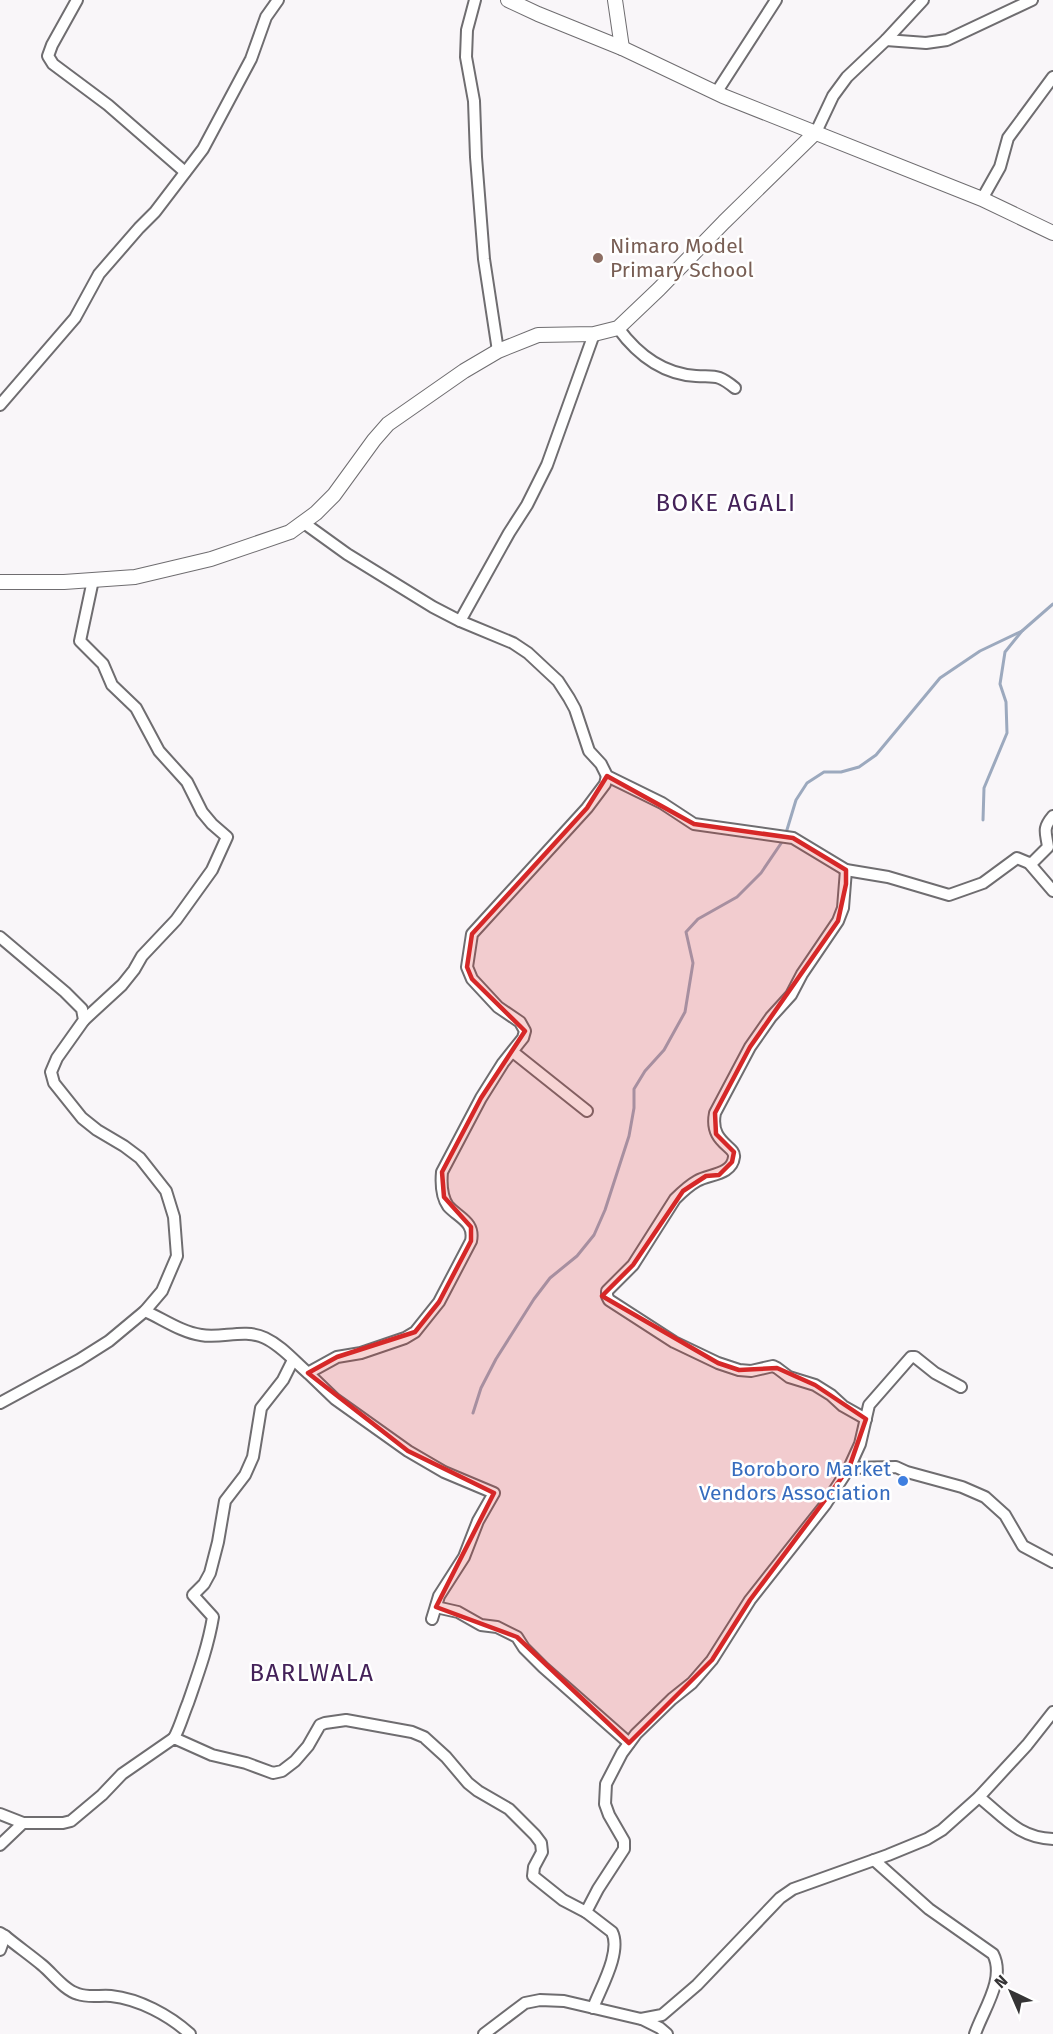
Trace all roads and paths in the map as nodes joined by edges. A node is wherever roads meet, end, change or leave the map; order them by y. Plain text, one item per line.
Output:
1 (77, 0) edge
2 (278, 0) edge
3 (475, 0) edge
4 (508, 0) edge
5 (615, 0) edge
6 (776, 0) edge
7 (923, 0) edge
8 (1032, 0) edge
9 (886, 40) junction
10 (622, 48) junction
11 (1053, 77) edge
12 (716, 93) junction
13 (816, 132) junction
14 (185, 172) junction
15 (982, 199) junction
16 (1053, 233) edge
17 (618, 327) junction
18 (594, 334) junction
19 (498, 351) junction
20 (735, 388) dead end
21 (0, 405) edge
22 (304, 523) junction
23 (93, 580) junction
24 (0, 582) edge
25 (460, 621) junction
26 (607, 776) junction
27 (1053, 816) edge
28 (1029, 863) junction
29 (846, 870) junction
30 (1053, 891) edge
31 (0, 937) edge
32 (84, 1020) junction
33 (513, 1052) junction
34 (587, 1111) dead end
35 (145, 1311) junction
36 (293, 1360) junction
37 (308, 1373) junction
38 (961, 1387) dead end
39 (0, 1403) edge
40 (866, 1419) junction
41 (849, 1468) junction
42 (1053, 1562) edge
43 (436, 1607) junction
44 (432, 1618) dead end
45 (1053, 1712) edge
46 (174, 1738) junction
47 (629, 1743) junction
48 (979, 1797) junction
49 (0, 1814) edge
50 (23, 1823) junction
51 (1053, 1839) edge
52 (0, 1845) edge
53 (874, 1860) junction
54 (586, 1912) junction
55 (2, 1934) edge
56 (0, 1950) edge
57 (593, 2008) junction
58 (641, 2019) junction
59 (190, 2034) edge
60 (484, 2034) edge
61 (667, 2034) edge
62 (975, 2034) edge

1 - 14 street
2 - 14 street
3 - 19 street
4 - 10 street
5 - 10 street
6 - 12 street
7 - 9 street
8 - 9 street
9 - 13 street
10 - 12 street
11 - 15 street
12 - 13 street
13 - 15 street
13 - 17 street
14 - 21 street
15 - 16 street
17 - 18 street
17 - 20 street
18 - 19 street
18 - 25 street
19 - 22 street
22 - 23 street
22 - 25 street
23 - 24 street
23 - 32 street
25 - 26 street
26 - 29 street
26 - 33 street
27 - 28 street
28 - 29 street
28 - 30 street
29 - 40 street
31 - 32 street
32 - 35 street
33 - 34 street
33 - 37 street
35 - 36 street
35 - 39 street
36 - 37 street
36 - 46 street
37 - 43 street
38 - 40 street
40 - 41 street
41 - 42 street
41 - 47 street
43 - 44 street
43 - 47 street
45 - 48 street
46 - 50 street
46 - 54 street
47 - 54 street
48 - 51 street
48 - 53 street
49 - 50 street
50 - 52 street
53 - 58 street
53 - 62 street
54 - 57 street
55 - 56 street
55 - 59 street
57 - 58 street
57 - 60 street
58 - 61 street

